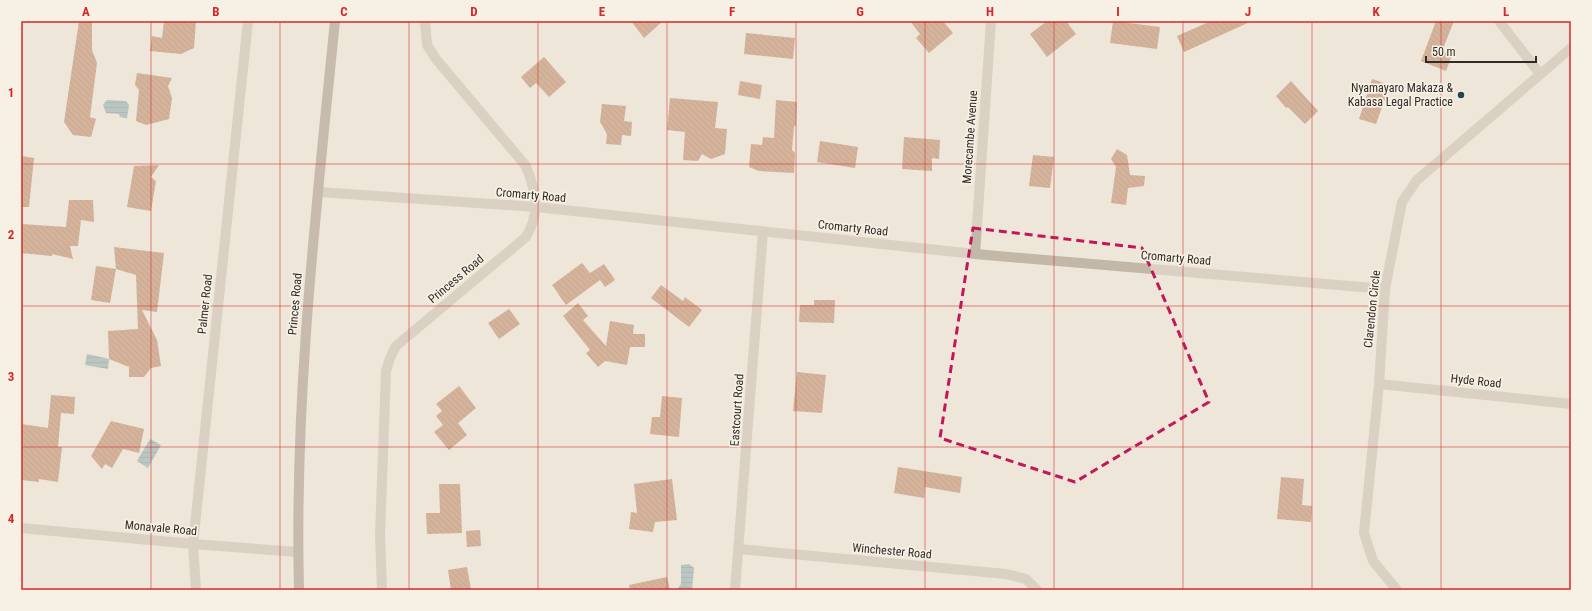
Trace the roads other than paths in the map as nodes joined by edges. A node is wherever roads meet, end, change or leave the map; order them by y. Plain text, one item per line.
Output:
1 (248, 21) edge
2 (335, 21) edge
3 (425, 21) edge
4 (991, 21) edge
5 (1499, 21) edge
6 (1571, 48) edge
7 (1540, 74) junction
8 (319, 192) junction
9 (536, 207) junction
10 (763, 231) junction
11 (975, 254) junction
12 (1385, 289) junction
13 (1379, 384) junction
14 (1571, 404) edge
15 (21, 528) edge
16 (193, 544) junction
17 (739, 549) junction
18 (298, 552) junction
19 (196, 590) edge
20 (299, 590) edge
21 (382, 590) edge
22 (735, 590) edge
23 (1037, 590) edge
24 (1397, 590) edge

1 - 16 street, Palmer Road
2 - 8 main road, Princes Road
3 - 9 street, Princess Road
4 - 11 street, Morecambe Avenue
5 - 7 street
6 - 7 street, Clarendon Circle
7 - 12 street, Clarendon Circle
8 - 9 street, Cromarty Road
8 - 18 main road, Princes Road
9 - 10 street, Cromarty Road
9 - 21 street, Princess Road
10 - 11 street, Cromarty Road
10 - 17 street, Eastcourt Road
11 - 12 street, Cromarty Road
12 - 13 street, Clarendon Circle
13 - 14 street, Hyde Road
13 - 24 street, Clarendon Circle
15 - 16 street, Monavale Road
16 - 18 street, Monavale Road
16 - 19 street, Palmer Road
17 - 22 street, Eastcourt Road
17 - 23 street, Winchester Road
18 - 20 main road, Princes Road

